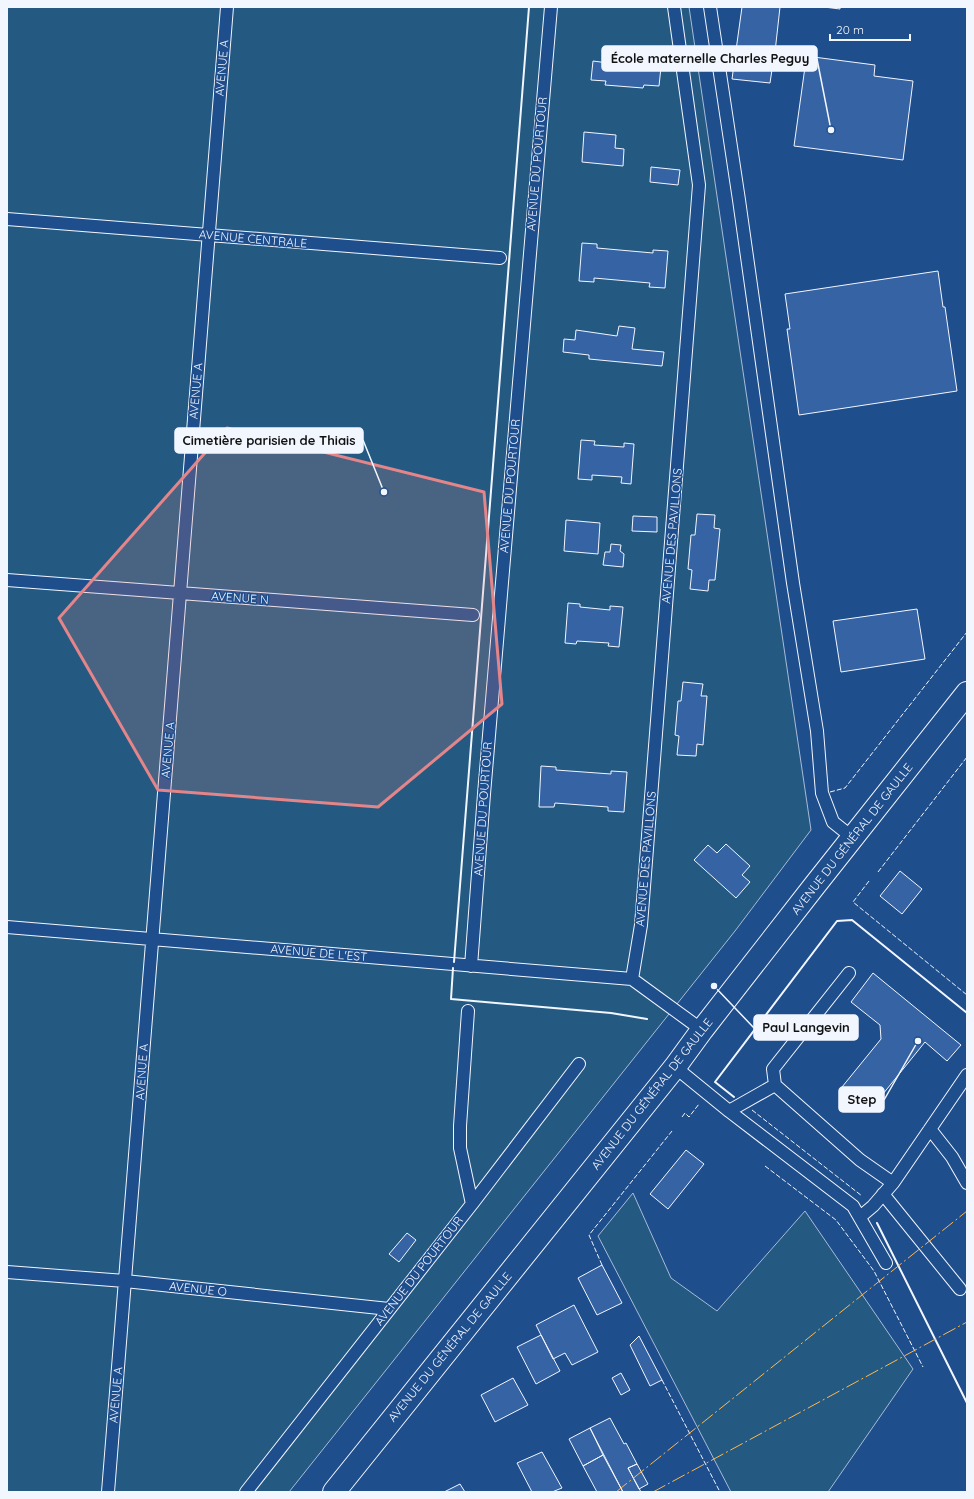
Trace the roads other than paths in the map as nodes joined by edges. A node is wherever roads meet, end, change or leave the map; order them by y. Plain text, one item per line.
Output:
1 (227, 7) edge
2 (550, 7) edge
3 (674, 7) edge
4 (710, 7) edge
5 (7, 219) edge
6 (209, 236) junction
7 (500, 258) dead end
8 (7, 580) edge
9 (180, 593) junction
10 (473, 615) dead end
11 (967, 694) edge
12 (854, 838) junction
13 (7, 927) edge
14 (152, 939) junction
15 (471, 966) junction
16 (849, 973) dead end
17 (632, 979) junction
18 (468, 1011) dead end
19 (702, 1030) junction
20 (579, 1064) dead end
21 (674, 1067) junction
22 (967, 1075) edge
23 (775, 1085) junction
24 (729, 1111) junction
25 (930, 1129) junction
26 (893, 1183) junction
27 (967, 1183) edge
28 (883, 1194) junction
29 (472, 1204) junction
30 (860, 1216) junction
31 (886, 1263) dead end
32 (7, 1272) edge
33 (125, 1281) junction
34 (960, 1289) dead end
35 (389, 1309) junction
36 (108, 1492) edge
37 (246, 1492) edge
38 (334, 1492) edge

1 - 6 lane, AVENUE A
2 - 15 lane, AVENUE DU POURTOUR
3 - 17 lane, AVENUE DES PAVILLONS
4 - 12 lane
5 - 6 lane, AVENUE CENTRALE
6 - 7 lane, AVENUE CENTRALE
6 - 9 lane, AVENUE A
8 - 9 lane, AVENUE N
9 - 10 lane, AVENUE N
9 - 14 lane, AVENUE A
11 - 12 main road, AVENUE DU GÉNÉRAL DE GAULLE
12 - 19 main road, AVENUE DU GÉNÉRAL DE GAULLE
13 - 14 lane, AVENUE DE L'EST
14 - 15 lane, AVENUE DE L'EST
14 - 33 lane, AVENUE A
15 - 17 lane, AVENUE DE L'EST
16 - 23 lane
17 - 19 lane
18 - 29 lane, AVENUE DU POURTOUR
19 - 21 main road, AVENUE DU GÉNÉRAL DE GAULLE
20 - 29 lane
21 - 24 lane
21 - 38 main road, AVENUE DU GÉNÉRAL DE GAULLE
22 - 25 lane
23 - 24 lane
23 - 26 lane
24 - 30 lane
25 - 26 lane
25 - 27 lane
26 - 28 lane
28 - 30 lane
28 - 34 lane
29 - 35 lane, AVENUE DU POURTOUR
30 - 31 lane
32 - 33 lane, AVENUE O
33 - 35 lane, AVENUE O
33 - 36 lane, AVENUE A
35 - 37 lane, AVENUE DU POURTOUR

